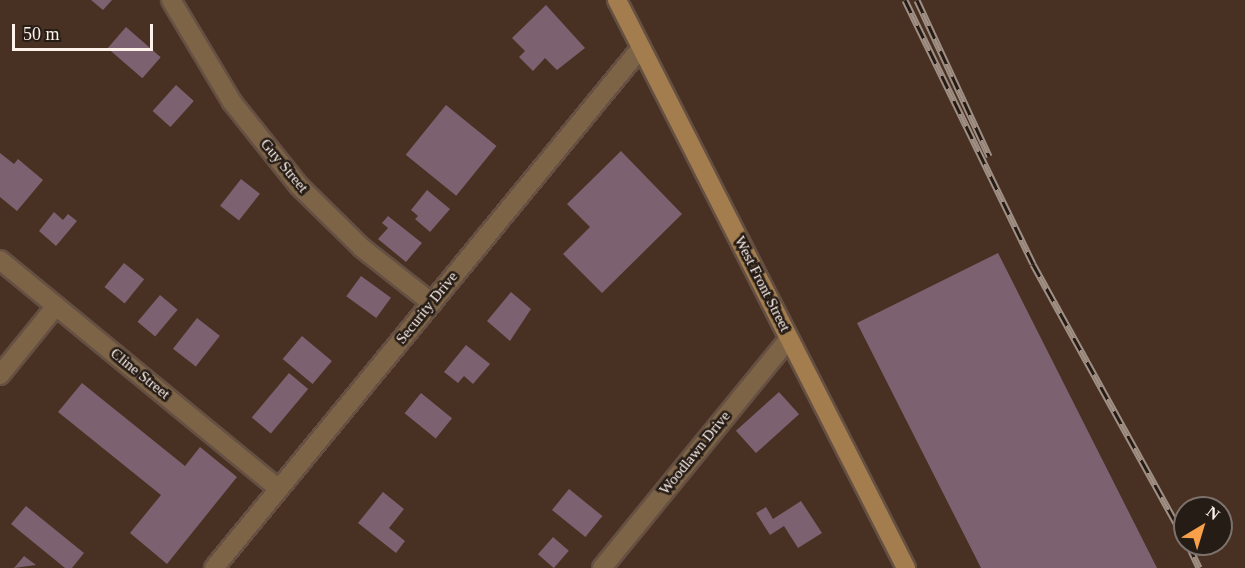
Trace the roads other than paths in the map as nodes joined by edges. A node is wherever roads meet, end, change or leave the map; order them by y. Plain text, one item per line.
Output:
1 (171, 0) edge
2 (617, 0) edge
3 (641, 48) junction
4 (0, 260) edge
5 (432, 303) junction
6 (56, 306) junction
7 (789, 339) junction
8 (0, 375) edge
9 (279, 489) junction
10 (214, 568) edge
11 (602, 568) edge
12 (906, 568) edge

1 - 5 street, Guy Street
2 - 3 main road, West Front Street
3 - 5 street, Security Drive
3 - 7 main road, West Front Street
4 - 6 street, Cline Street
5 - 9 street, Security Drive
6 - 8 street
6 - 9 street, Cline Street
7 - 11 street, Woodlawn Drive
7 - 12 main road, West Front Street
9 - 10 street, Security Drive

